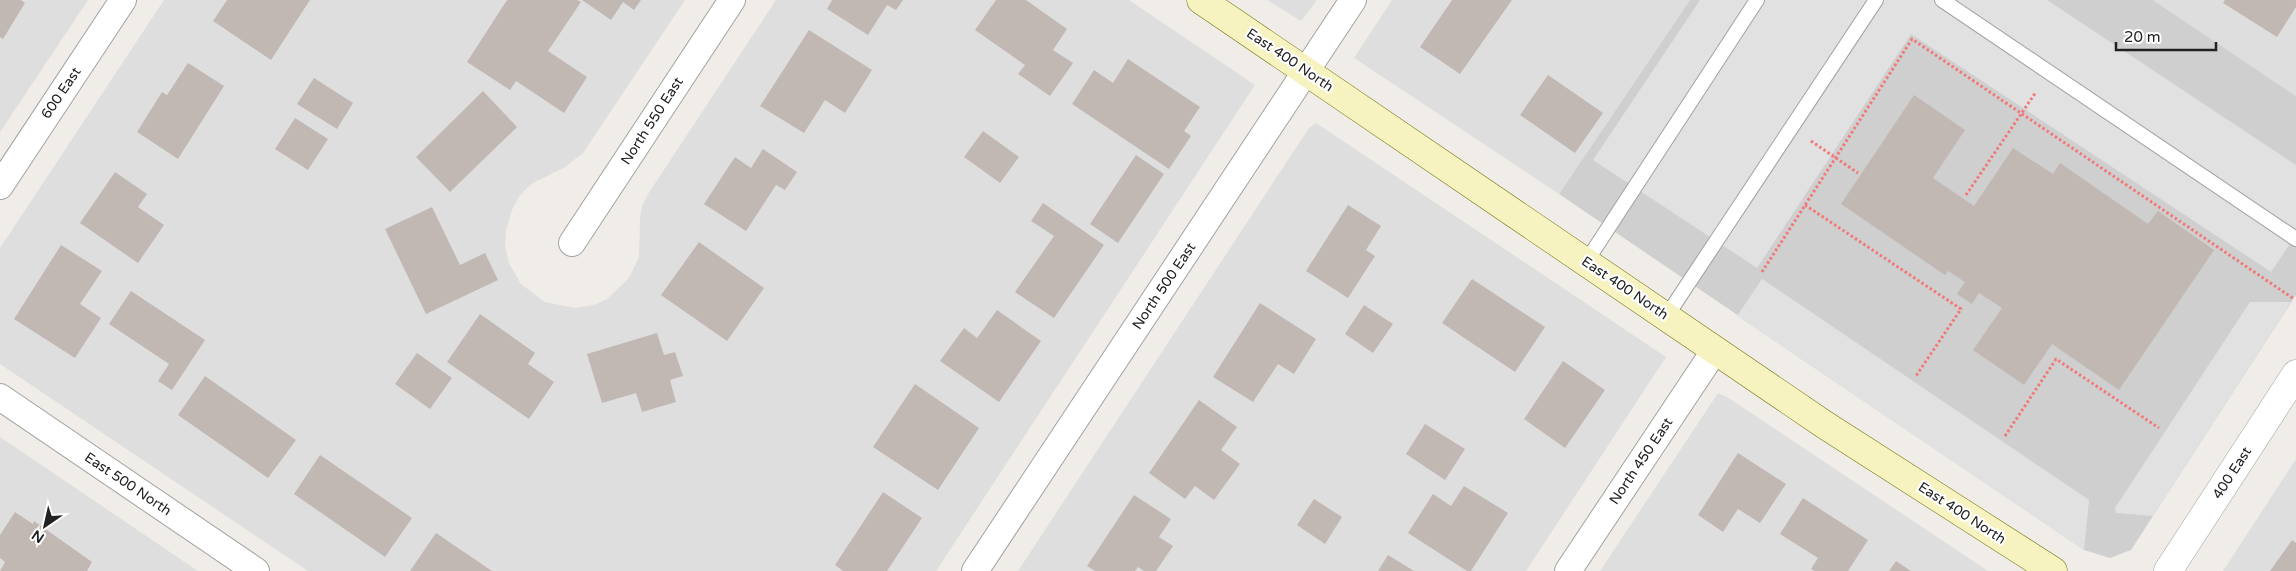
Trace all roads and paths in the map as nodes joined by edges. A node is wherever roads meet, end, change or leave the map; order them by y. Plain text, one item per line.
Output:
1 (123, 0) edge
2 (732, 0) edge
3 (1201, 0) edge
4 (1353, 0) edge
5 (1757, 0) edge
6 (1876, 0) edge
7 (1942, 0) edge
8 (1307, 72) junction
9 (2049, 72) junction
10 (2022, 113) junction
11 (1791, 128) junction
12 (1836, 158) junction
13 (1858, 173) dead end
14 (0, 186) edge
15 (1966, 195) dead end
16 (1805, 205) junction
17 (2296, 239) edge
18 (572, 243) dead end
19 (1586, 262) junction
20 (1762, 272) dead end
21 (2294, 299) dead end
22 (1666, 316) junction
23 (1715, 350) junction
24 (2296, 374) edge
25 (1916, 376) dead end
26 (0, 397) edge
27 (2159, 428) dead end
28 (2005, 436) dead end
29 (256, 571) edge
30 (975, 571) edge
31 (1568, 571) edge
32 (2053, 571) edge
33 (2168, 571) edge

1 - 14 street, 600 East
2 - 18 street, North 550 East
3 - 8 main road, East 400 North
4 - 8 street, North 500 East
5 - 19 lane
6 - 11 lane
7 - 9 lane
8 - 19 main road, East 400 North
8 - 30 street, North 500 East
9 - 10 path
9 - 17 lane
10 - 12 path
10 - 15 path
10 - 21 path
11 - 12 path
11 - 22 lane
12 - 13 path
12 - 16 path
16 - 20 path
16 - 25 path
19 - 22 main road, East 400 North
22 - 23 main road, East 400 North
23 - 31 street, North 450 East
23 - 32 main road, East 400 North
24 - 33 street, 400 East
26 - 29 street, East 500 North
27 - 28 path

